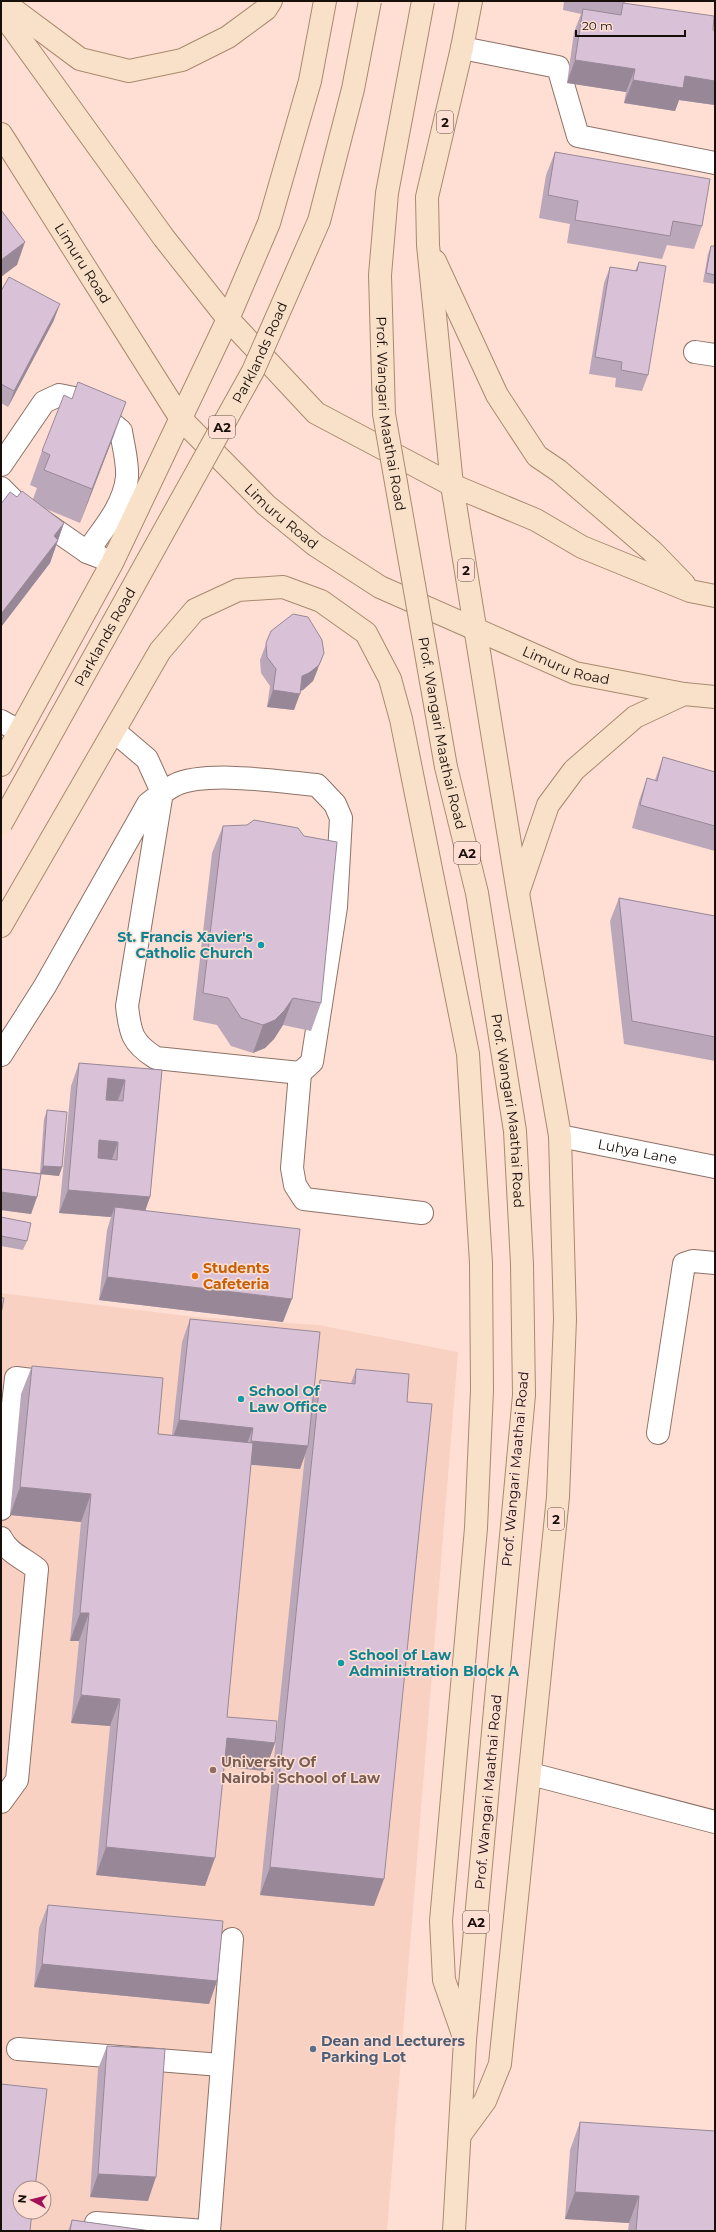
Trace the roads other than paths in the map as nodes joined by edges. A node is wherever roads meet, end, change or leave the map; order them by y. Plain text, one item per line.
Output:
1 (2, 1) edge
2 (271, 1) edge
3 (325, 1) edge
4 (370, 1) edge
5 (422, 1) edge
6 (471, 1) edge
7 (1, 12) edge
8 (462, 48) junction
9 (1, 134) edge
10 (715, 163) edge
11 (428, 244) junction
12 (228, 319) junction
13 (181, 419) junction
14 (1, 465) edge
15 (452, 485) junction
16 (1, 488) edge
17 (87, 552) junction
18 (112, 563) junction
19 (690, 591) junction
20 (715, 596) edge
21 (475, 627) junction
22 (684, 694) junction
23 (715, 697) edge
24 (10, 726) edge
25 (114, 731) junction
26 (1, 765) edge
27 (162, 792) junction
28 (1, 824) edge
29 (518, 893) junction
30 (1, 926) edge
31 (1, 1055) edge
32 (300, 1073) junction
33 (560, 1136) junction
34 (715, 1167) edge
35 (422, 1213) dead end
36 (715, 1263) edge
37 (80, 1386) edge
38 (658, 1433) dead end
39 (1, 1509) edge
40 (1, 1538) edge
41 (531, 1774) junction
42 (1, 1802) edge
43 (715, 1822) edge
44 (232, 1939) dead end
45 (465, 2040) junction
46 (18, 2049) dead end
47 (221, 2065) junction
48 (460, 2135) junction
49 (96, 2223) edge
50 (205, 2231) edge
51 (209, 2231) edge
52 (454, 2231) edge

1 - 2 main road
3 - 12 main road
4 - 28 main road, Parklands Road / A2, bridge
5 - 45 main road, Prof. Wangari Maathai Road / A2, bridge
6 - 8 main road, 2
7 - 12 main road
8 - 10 street
8 - 11 main road, 2
9 - 13 main road, Limuru Road
11 - 15 main road, 2
11 - 19 main road
12 - 13 main road
12 - 15 main road
13 - 18 main road
13 - 21 main road, Limuru Road
14 - 17 street
15 - 19 main road
15 - 21 main road, 2
16 - 17 street
17 - 18 street
18 - 24 main road
19 - 20 main road
21 - 22 main road, Limuru Road
21 - 29 main road, 2
22 - 23 main road, Limuru Road
22 - 29 main road
24 - 26 main road
25 - 27 street
25 - 30 main road
25 - 45 main road
27 - 31 street
27 - 32 street
27 - 32 street
29 - 33 main road, 2
32 - 35 street
33 - 34 street, Luhya Lane
33 - 41 main road, 2
36 - 38 street
37 - 39 street
40 - 42 street
41 - 43 street
41 - 48 main road, 2
44 - 47 street
45 - 48 main road, Prof. Wangari Maathai Road / A2
46 - 47 street
47 - 51 street
48 - 52 main road, Prof. Wangari Maathai Road / A2
49 - 50 street

